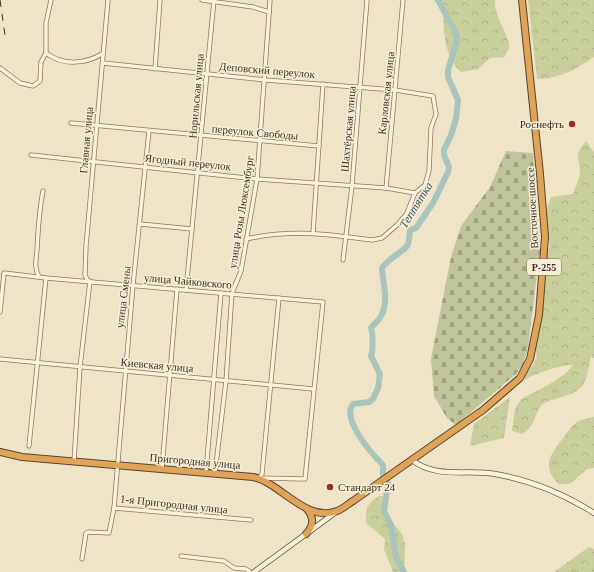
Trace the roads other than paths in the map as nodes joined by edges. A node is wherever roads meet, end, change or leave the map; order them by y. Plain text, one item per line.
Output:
1 (51, 0) edge
2 (108, 0) edge
3 (160, 0) edge
4 (202, 0) edge
5 (270, 0) edge
6 (367, 0) edge
7 (403, 0) edge
8 (522, 0) edge
9 (214, 1) edge
10 (269, 12) junction
11 (46, 53) junction
12 (102, 54) junction
13 (103, 63) junction
14 (0, 68) edge
15 (155, 69) junction
16 (207, 74) junction
17 (265, 80) junction
18 (323, 84) junction
19 (360, 88) junction
20 (395, 90) junction
21 (71, 123) dead end
22 (96, 125) junction
23 (149, 131) junction
24 (202, 136) junction
25 (260, 141) junction
26 (319, 146) junction
27 (31, 155) dead end
28 (93, 162) junction
29 (146, 166) junction
30 (197, 172) junction
31 (257, 179) junction
32 (317, 183) junction
33 (352, 186) junction
34 (386, 188) junction
35 (43, 191) dead end
36 (415, 193) junction
37 (140, 224) junction
38 (192, 229) junction
39 (313, 233) junction
40 (346, 236) junction
41 (246, 239) junction
42 (343, 260) dead end
43 (39, 277) junction
44 (46, 278) junction
45 (89, 281) junction
46 (133, 286) junction
47 (177, 290) junction
48 (186, 290) junction
49 (221, 293) junction
50 (232, 294) junction
51 (279, 298) junction
52 (0, 312) edge
53 (0, 359) edge
54 (37, 364) junction
55 (80, 367) junction
56 (125, 371) junction
57 (171, 375) junction
58 (213, 379) junction
59 (226, 381) junction
60 (271, 385) junction
61 (313, 389) junction
62 (30, 446) dead end
63 (0, 452) edge
64 (412, 460) junction
65 (74, 461) junction
66 (117, 464) junction
67 (162, 468) junction
68 (206, 472) junction
69 (215, 473) junction
70 (259, 478) junction
71 (304, 507) junction
72 (114, 508) junction
73 (337, 511) junction
74 (594, 513) edge
75 (251, 520) dead end
76 (306, 534) junction
77 (181, 556) dead end
78 (82, 558) dead end
79 (250, 572) edge
80 (254, 572) edge

1 - 11 street
2 - 12 street, Главная улица
3 - 15 street
4 - 9 street
5 - 10 street, улица Розы Люксембург
6 - 19 street, Шахтёрская улица
7 - 20 street, Карловская улица
8 - 64 highway, Восточное шоссе / Р-255
9 - 10 street
9 - 16 street, Норильская улица
10 - 17 street, улица Розы Люксембург
11 - 12 street
11 - 14 street
12 - 13 street, Главная улица
13 - 15 street, Деповский переулок
13 - 22 street, Главная улица
15 - 16 street, Деповский переулок
16 - 17 street, Деповский переулок
16 - 24 street, Норильская улица
17 - 18 street, Деповский переулок
17 - 25 street, улица Розы Люксембург
18 - 19 street, Деповский переулок
18 - 26 street
19 - 20 street, Деповский переулок
19 - 33 street, Шахтёрская улица
20 - 34 street, Карловская улица
20 - 36 street, Деповский переулок
21 - 22 street, переулок Свободы
22 - 23 street, переулок Свободы
22 - 28 street, Главная улица
23 - 24 street, переулок Свободы
23 - 29 street, улица Смены
24 - 25 street, переулок Свободы
24 - 30 street, Норильская улица
25 - 26 street, переулок Свободы
25 - 31 street, улица Розы Люксембург
26 - 32 street
27 - 28 street, Ягодный переулок
28 - 29 street, Ягодный переулок
28 - 45 street, Главная улица
29 - 30 street, Ягодный переулок
29 - 37 street, улица Смены
30 - 31 street, Ягодный переулок
30 - 38 street, Норильская улица
31 - 32 street, Ягодный переулок
31 - 41 street, улица Розы Люксембург
32 - 33 street, Ягодный переулок
32 - 39 street
33 - 34 street, Ягодный переулок
33 - 40 street, Шахтёрская улица
34 - 36 street, Ягодный переулок
35 - 43 street
36 - 40 street
37 - 38 street
37 - 46 street, улица Смены
38 - 48 street, Норильская улица
39 - 40 street
39 - 41 street
40 - 42 street, Шахтёрская улица
41 - 50 street, улица Розы Люксембург
43 - 44 street, улица Чайковского
43 - 52 street, улица Чайковского
44 - 45 street, улица Чайковского
44 - 54 street
45 - 46 street, улица Чайковского
45 - 55 street, Главная улица
46 - 47 street, улица Чайковского
46 - 56 street, улица Смены
47 - 48 street, улица Чайковского
47 - 57 street
48 - 49 street, улица Чайковского
49 - 50 street, улица Чайковского
49 - 58 street
50 - 51 street, улица Чайковского
50 - 59 street, улица Розы Люксембург
51 - 60 street
51 - 61 street, улица Чайковского
53 - 54 street, Киевская улица
54 - 55 street, Киевская улица
54 - 62 street
55 - 56 street, Киевская улица
55 - 65 street, Главная улица
56 - 57 street, Киевская улица
56 - 66 street, улица Смены
57 - 58 street, Киевская улица
57 - 67 street
58 - 59 street, Киевская улица
58 - 68 street
59 - 60 street, Киевская улица
59 - 69 street, улица Розы Люксембург
60 - 61 street, Киевская улица
60 - 70 street
61 - 70 street
63 - 65 highway, Пригородная улица
64 - 73 highway, Восточное шоссе / Р-255
64 - 74 street
65 - 66 highway, Пригородная улица
66 - 67 highway, Пригородная улица
66 - 72 street, 1-я Пригородная улица
67 - 68 highway, Пригородная улица
68 - 69 highway, Пригородная улица
69 - 70 highway, Пригородная улица
70 - 71 highway, Пригородная улица
71 - 73 highway, Пригородная улица
71 - 76 highway
72 - 75 street, 1-я Пригородная улица
72 - 78 street
73 - 76 street
76 - 80 street
77 - 79 street

